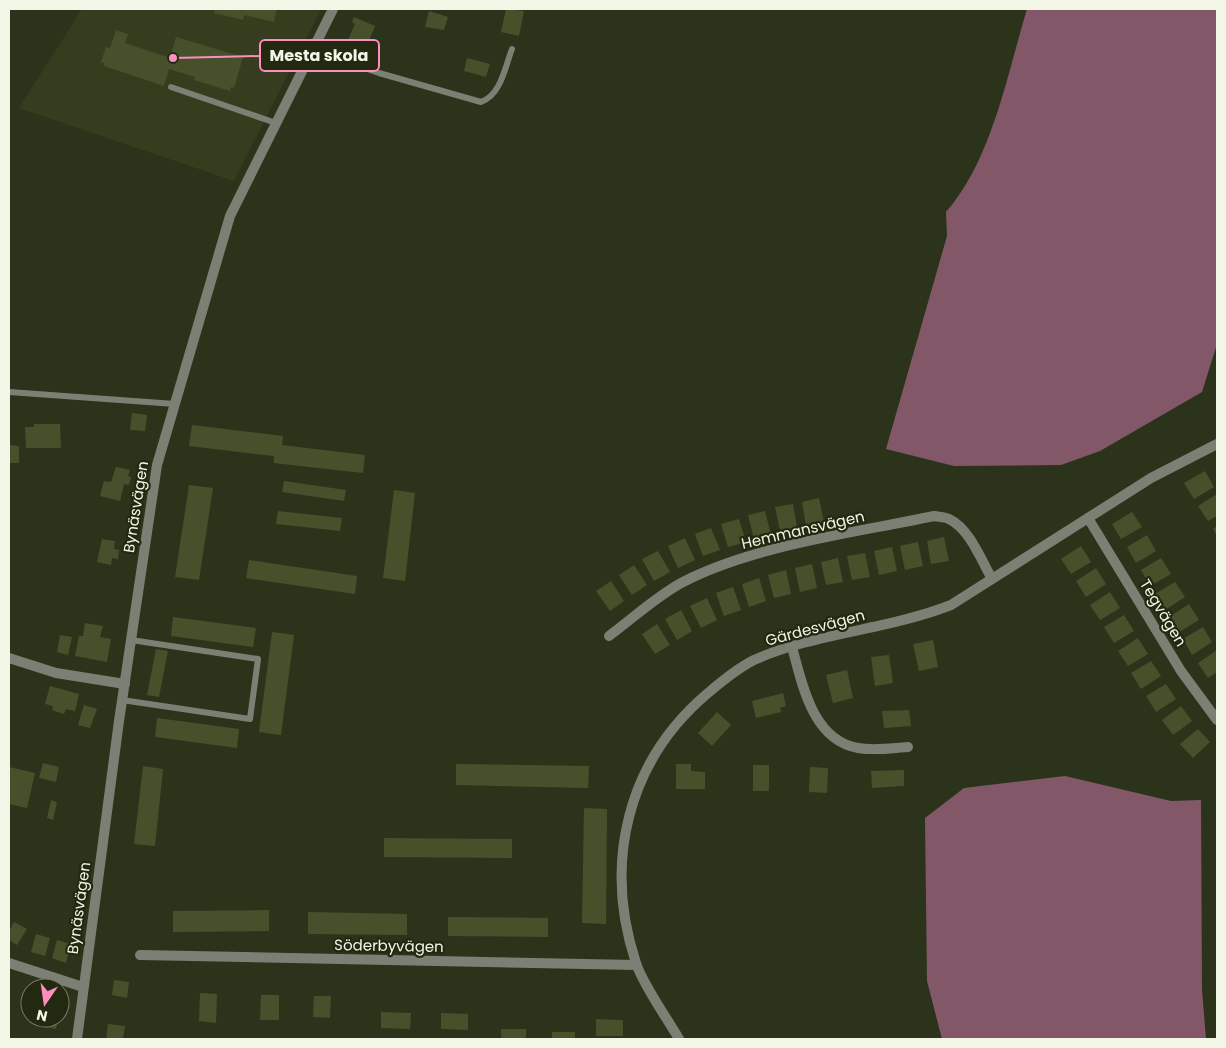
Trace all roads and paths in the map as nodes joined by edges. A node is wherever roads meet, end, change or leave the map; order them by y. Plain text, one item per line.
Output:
1 (334, 9) edge
2 (512, 49) dead end
3 (314, 51) junction
4 (171, 87) dead end
5 (276, 123) junction
6 (9, 392) edge
7 (175, 404) junction
8 (1217, 445) edge
9 (1088, 518) junction
10 (992, 579) junction
11 (609, 636) dead end
12 (131, 640) junction
13 (792, 646) junction
14 (9, 658) edge
15 (125, 684) junction
16 (122, 700) junction
17 (1217, 720) edge
18 (908, 747) dead end
19 (140, 955) dead end
20 (9, 963) edge
21 (636, 965) junction
22 (83, 987) junction
23 (77, 1039) edge
24 (678, 1039) edge

1 - 3 street, Bynäsvägen
2 - 3 lane
3 - 5 street, Bynäsvägen
4 - 5 lane
5 - 7 street, Bynäsvägen
6 - 7 lane
7 - 12 street, Bynäsvägen
8 - 9 street, Gärdesvägen
9 - 10 street, Gärdesvägen
9 - 17 street, Tegvägen
10 - 11 street, Hemmansvägen
10 - 13 street, Gärdesvägen
12 - 15 street, Bynäsvägen
12 - 16 lane
13 - 18 street
13 - 21 street, Gärdesvägen
14 - 15 street
15 - 16 street, Bynäsvägen
16 - 22 street, Bynäsvägen
19 - 21 street, Söderbyvägen
20 - 22 street
21 - 24 street, Gärdesvägen
22 - 23 street, Bynäsvägen

